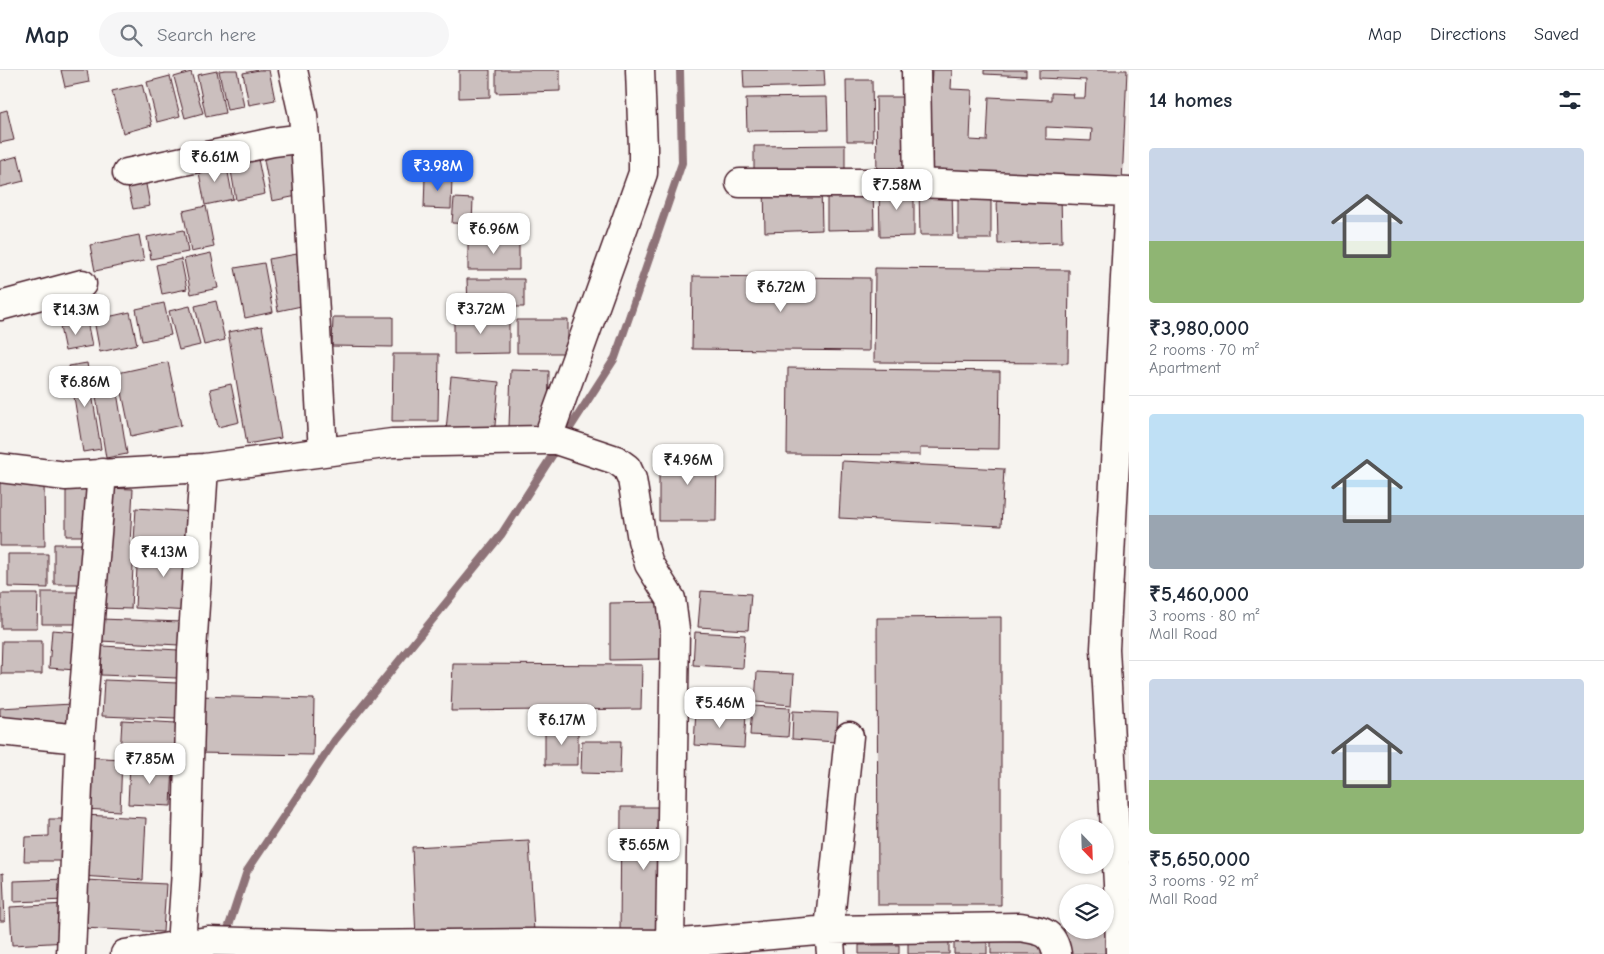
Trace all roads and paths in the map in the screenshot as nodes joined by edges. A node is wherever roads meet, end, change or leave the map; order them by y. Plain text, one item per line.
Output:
1 (293, 70) edge
2 (640, 70) edge
3 (916, 70) edge
4 (305, 138) junction
5 (127, 172) dead end
6 (740, 183) dead end
7 (918, 183) junction
8 (1129, 192) edge
9 (1129, 204) edge
10 (82, 284) dead end
11 (0, 306) edge
12 (1125, 372) edge
13 (551, 440) junction
14 (323, 452) junction
15 (0, 468) edge
16 (204, 468) junction
17 (102, 473) junction
18 (0, 731) edge
19 (849, 736) dead end
20 (80, 739) junction
21 (830, 942) edge
22 (670, 944) junction
23 (181, 945) junction
24 (71, 954) edge
25 (125, 954) edge
26 (1056, 954) edge
27 (1120, 954) edge

1 - 4 street
2 - 13 street
3 - 7 street
4 - 5 street
4 - 14 street
6 - 7 street
7 - 8 street
9 - 12 street
10 - 11 street
12 - 27 street
13 - 14 street
13 - 22 street
14 - 16 street
15 - 17 street
16 - 17 street
16 - 23 street
17 - 20 street
18 - 20 street
19 - 21 street
20 - 24 street
21 - 22 street
21 - 26 street
22 - 23 street
23 - 25 street

